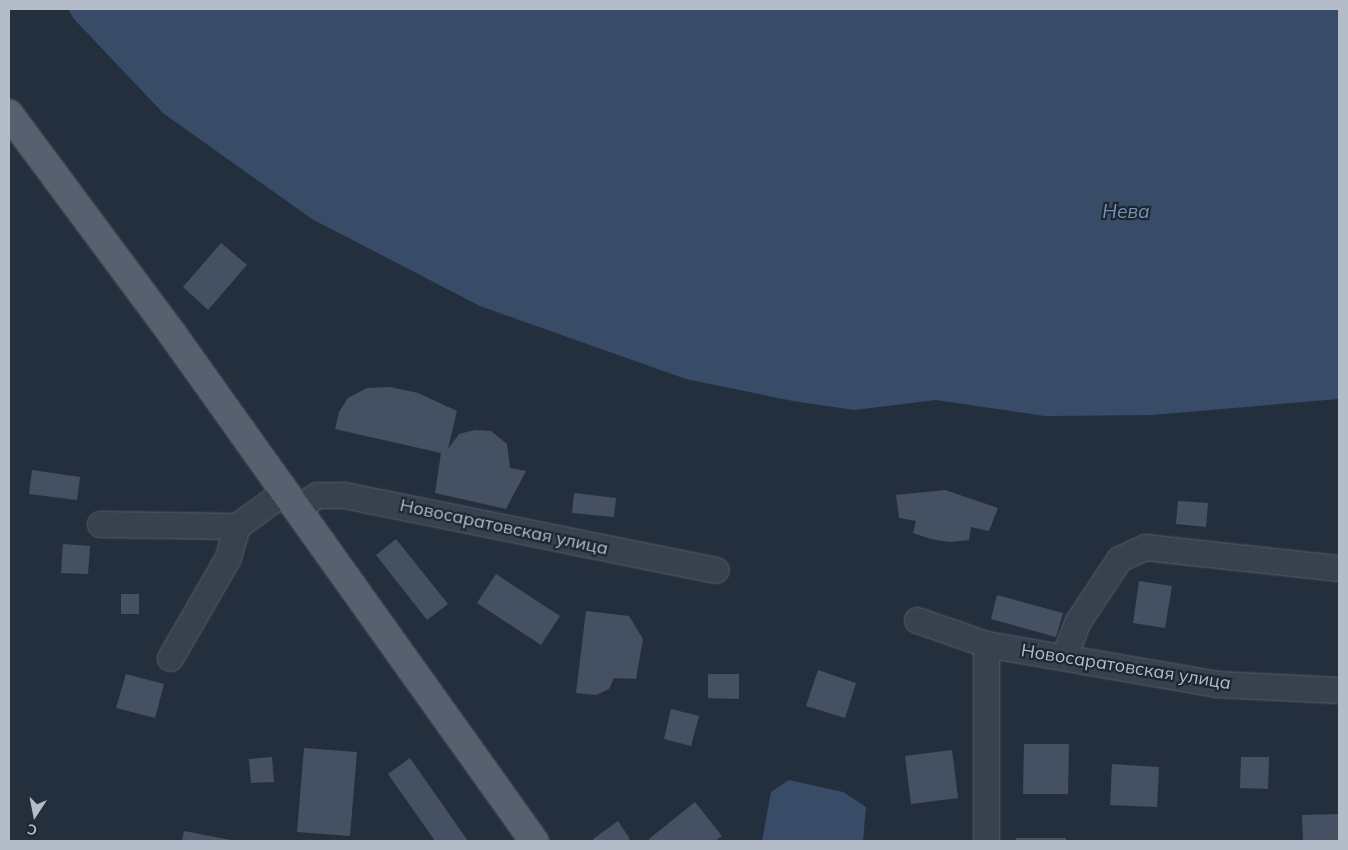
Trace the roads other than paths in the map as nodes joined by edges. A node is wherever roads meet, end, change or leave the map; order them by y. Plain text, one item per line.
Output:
1 (9, 114) edge
2 (290, 501) junction
3 (100, 524) dead end
4 (237, 526) junction
5 (1339, 568) edge
6 (715, 570) dead end
7 (917, 620) dead end
8 (986, 644) junction
9 (1064, 657) junction
10 (170, 658) dead end
11 (1339, 690) edge
12 (534, 841) edge
13 (986, 841) edge

1 - 2 main road
2 - 4 street, Новосаратовская улица
2 - 6 street, Новосаратовская улица
2 - 12 main road
3 - 4 street
4 - 10 street
5 - 9 street
7 - 8 street, Новосаратовская улица
8 - 9 street, Новосаратовская улица
8 - 13 street
9 - 11 street, Новосаратовская улица

